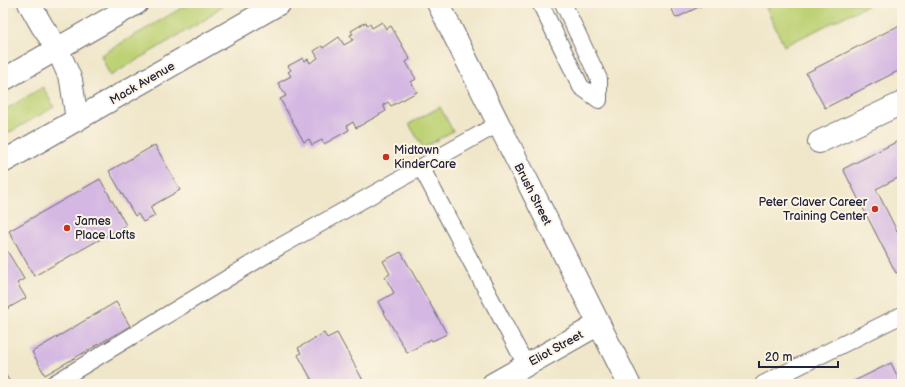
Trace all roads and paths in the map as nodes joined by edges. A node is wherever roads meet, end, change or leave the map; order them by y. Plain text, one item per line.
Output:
1 (30, 3) edge
2 (137, 3) edge
3 (280, 3) edge
4 (438, 3) edge
5 (540, 3) edge
6 (563, 3) edge
7 (574, 27) junction
8 (556, 36) junction
9 (58, 48) junction
10 (3, 80) edge
11 (902, 103) edge
12 (77, 120) junction
13 (498, 124) junction
14 (819, 142) dead end
15 (3, 162) edge
16 (421, 167) junction
17 (902, 315) edge
18 (599, 324) junction
19 (526, 365) junction
20 (53, 384) edge
21 (493, 384) edge
22 (629, 384) edge
23 (763, 384) edge

1 - 9 street
2 - 9 street
3 - 12 street, Mack Avenue
4 - 13 street, Brush Street
5 - 8 lane
6 - 7 lane
7 - 8 lane
7 - 8 lane
9 - 10 street
9 - 12 street
11 - 14 street
12 - 15 street, Mack Avenue
13 - 16 lane
13 - 18 street, Brush Street
16 - 19 lane
16 - 20 lane
17 - 23 lane
18 - 19 street, Eliot Street
18 - 22 street, Brush Street
19 - 21 street, Eliot Street

